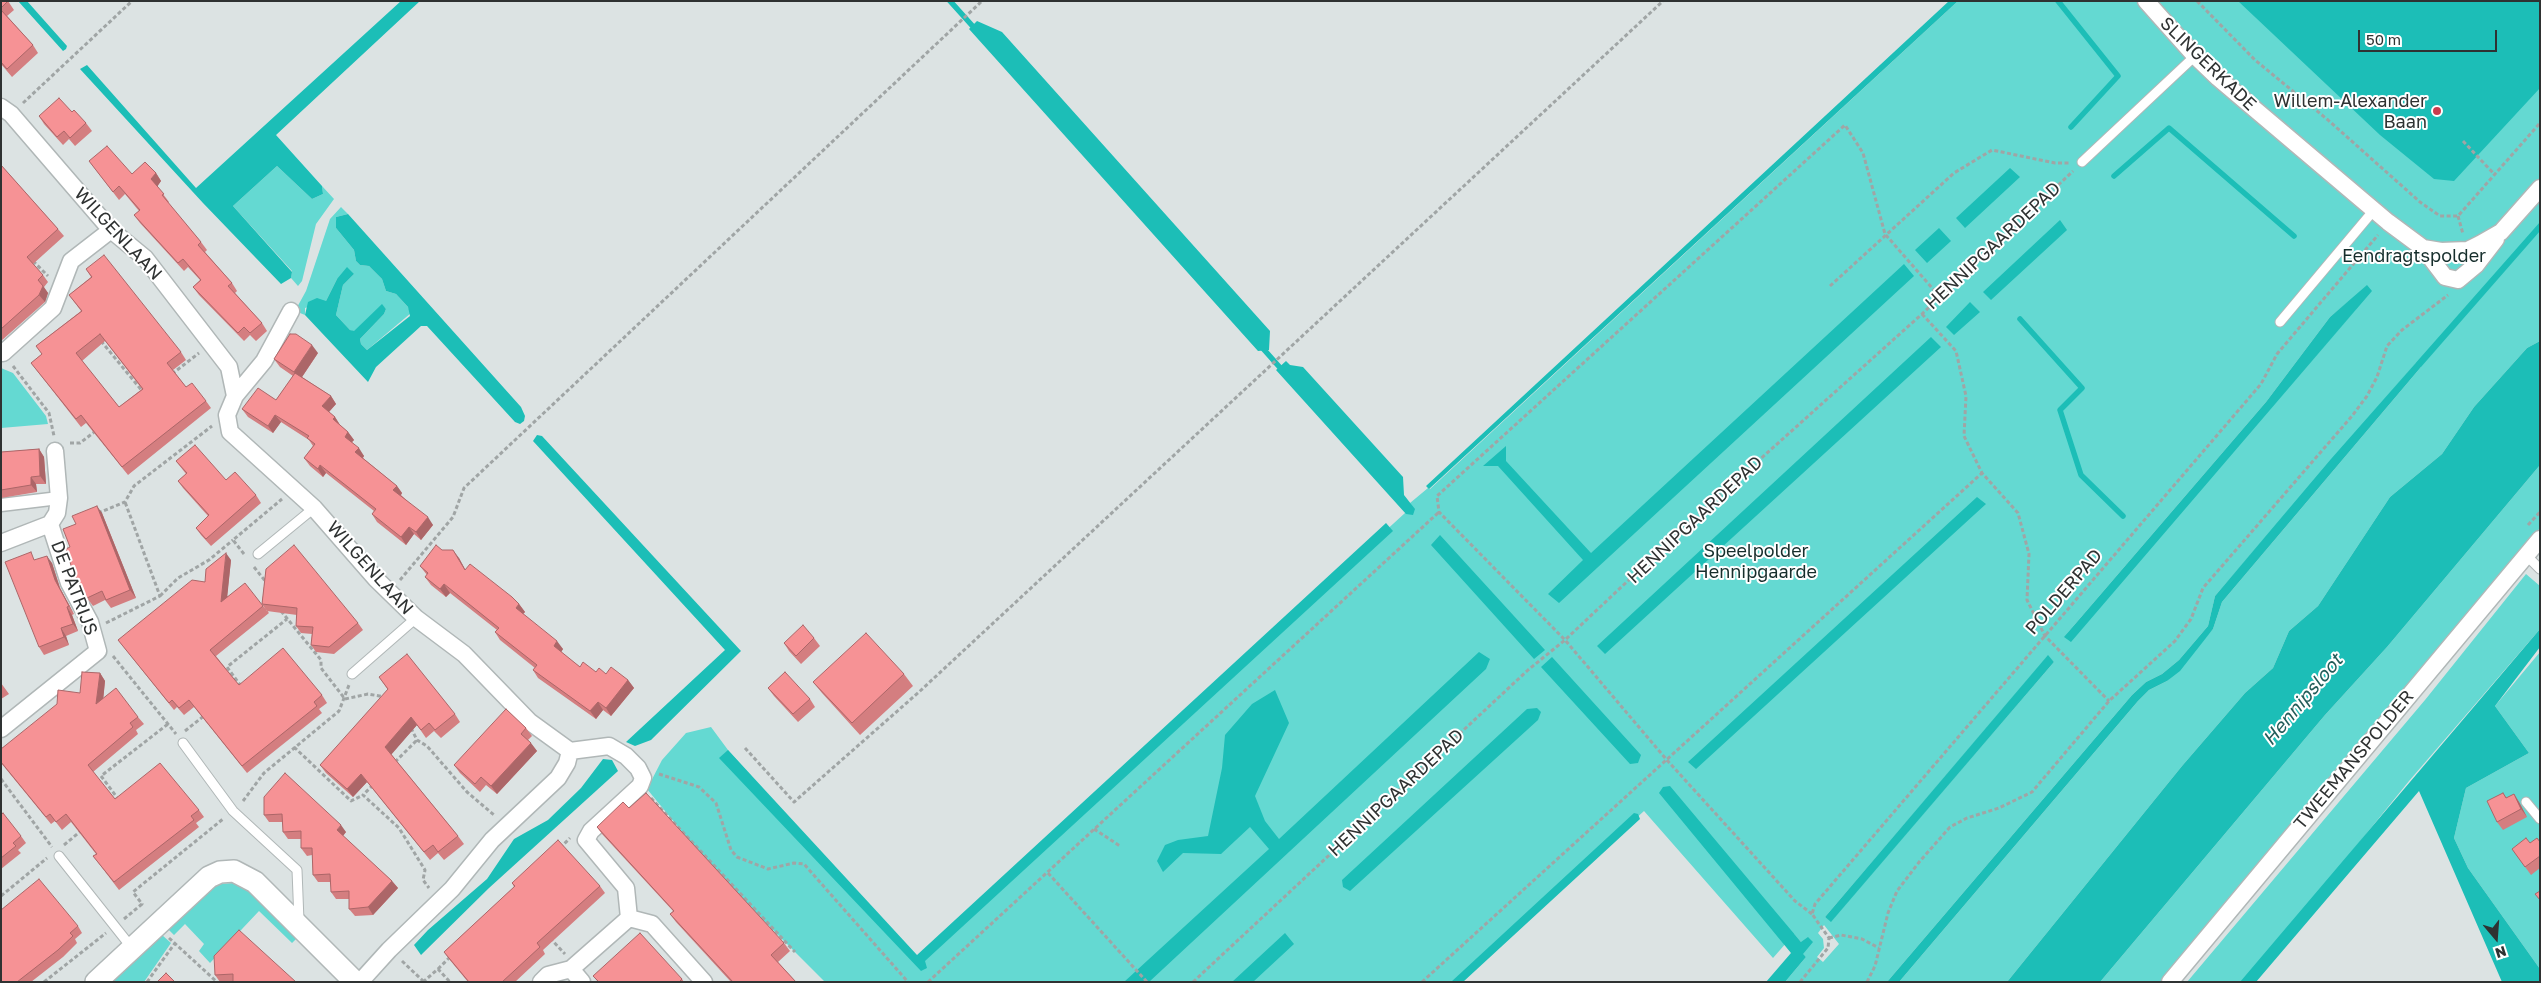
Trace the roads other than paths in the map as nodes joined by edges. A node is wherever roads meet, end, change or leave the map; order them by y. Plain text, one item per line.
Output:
1 (2146, 1) edge
2 (2194, 56) junction
3 (6, 110) edge
4 (2082, 162) road end
5 (2540, 188) edge
6 (2374, 210) junction
7 (111, 230) junction
8 (2501, 232) junction
9 (2424, 248) junction
10 (291, 311) dead end
11 (2280, 322) dead end
12 (3, 353) road end
13 (235, 396) junction
14 (55, 448) road end
15 (59, 498) junction
16 (1, 505) edge
17 (314, 508) junction
18 (50, 524) junction
19 (2540, 539) edge
20 (1, 543) edge
21 (258, 554) dead end
22 (2525, 554) junction
23 (2540, 568) edge
24 (416, 618) junction
25 (352, 674) road end
26 (1, 730) edge
27 (183, 742) dead end
28 (570, 750) junction
29 (2526, 802) dead end
30 (2540, 819) edge
31 (57, 854) road end
32 (629, 918) junction
33 (300, 926) junction
34 (132, 948) junction
35 (573, 967) junction
36 (96, 982) edge
37 (355, 982) edge
38 (360, 982) edge
39 (541, 982) edge
40 (582, 982) edge
41 (704, 982) edge
42 (2170, 982) edge

1 - 2 street, SLINGERKADE
2 - 4 lane
2 - 6 street, SLINGERKADE
3 - 7 street, WILGENLAAN
5 - 8 street
6 - 9 street, SLINGERKADE
6 - 11 lane
7 - 12 street
7 - 13 street, WILGENLAAN
8 - 9 street, SLINGERKADE
8 - 9 street
10 - 13 street
13 - 17 street, WILGENLAAN
14 - 15 street, DE PATRIJS
15 - 16 street
15 - 18 street, DE PATRIJS
17 - 21 lane
17 - 24 street, WILGENLAAN
18 - 20 street, DE PATRIJS
18 - 26 street, DE PATRIJS
19 - 22 street, TWEEMANSPOLDER
22 - 23 lane
22 - 42 street, TWEEMANSPOLDER
24 - 25 lane
24 - 28 street, WILGENLAAN
27 - 33 lane
28 - 32 street
28 - 38 street
29 - 30 lane
31 - 34 lane
32 - 35 street
32 - 41 street
33 - 34 street
33 - 37 street
34 - 36 street
35 - 39 street
35 - 40 street

